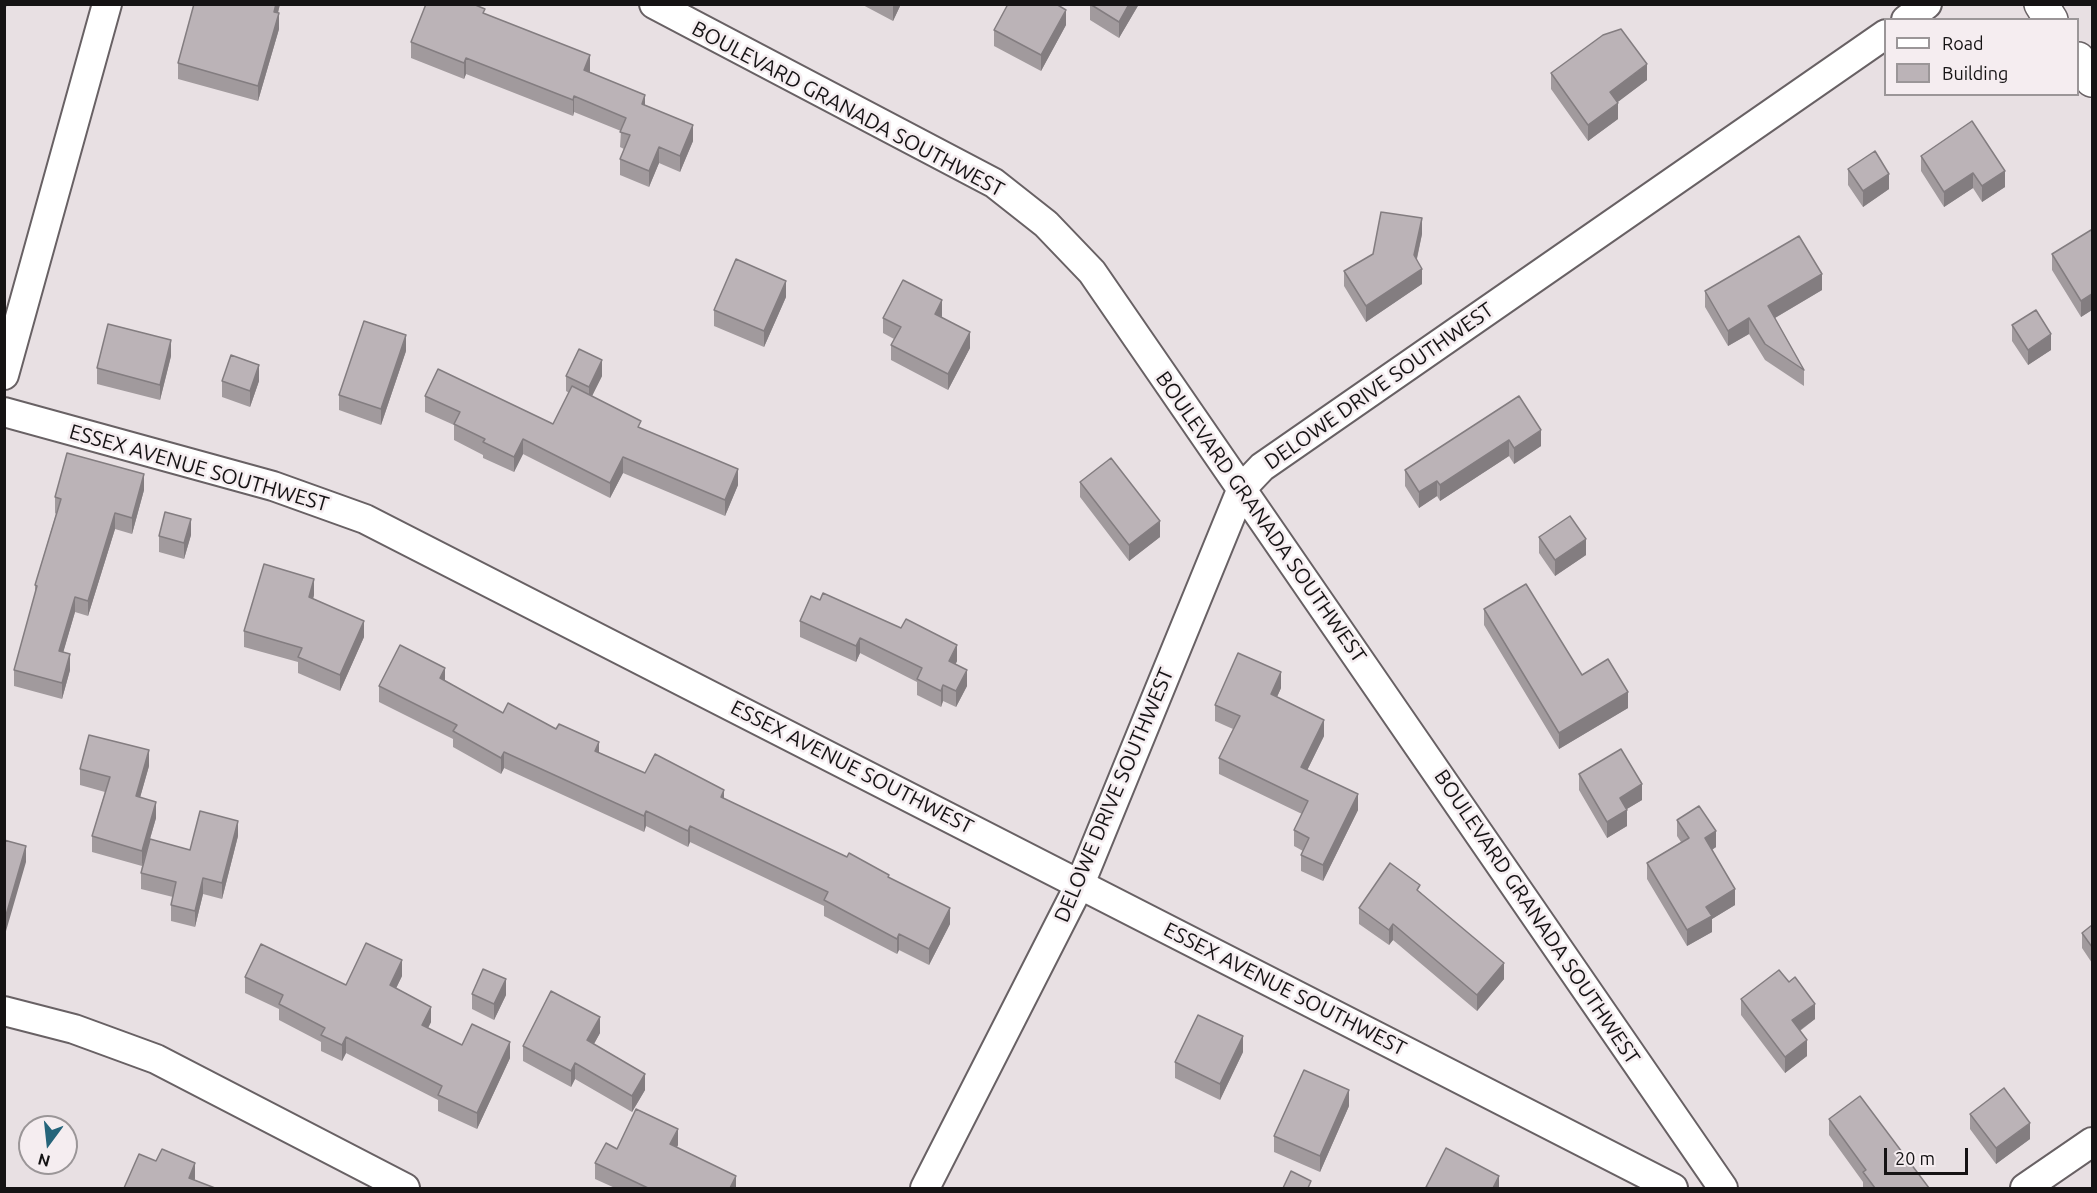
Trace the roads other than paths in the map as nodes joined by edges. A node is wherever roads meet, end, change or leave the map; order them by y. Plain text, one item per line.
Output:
1 (108, 4) edge
2 (654, 4) edge
3 (1928, 4) edge
4 (2040, 4) edge
5 (1909, 18) edge
6 (2050, 18) edge
7 (1884, 35) edge
8 (2079, 60) edge
9 (2092, 81) edge
10 (4, 375) edge
11 (4, 412) edge
12 (1242, 488) junction
13 (1080, 884) junction
14 (4, 1011) edge
15 (2092, 1142) edge
16 (405, 1188) edge
17 (925, 1188) edge
18 (1673, 1188) edge
19 (1723, 1188) edge
20 (2025, 1188) edge

1 - 10 street
2 - 12 street, BOULEVARD GRANADA SOUTHWEST
3 - 5 street
4 - 6 street
7 - 12 street, DELOWE DRIVE SOUTHWEST
8 - 9 street
11 - 13 street, ESSEX AVENUE SOUTHWEST
12 - 13 street, DELOWE DRIVE SOUTHWEST
12 - 19 street, BOULEVARD GRANADA SOUTHWEST
13 - 17 street, DELOWE DRIVE SOUTHWEST
13 - 18 street, ESSEX AVENUE SOUTHWEST
14 - 16 street
15 - 20 street

